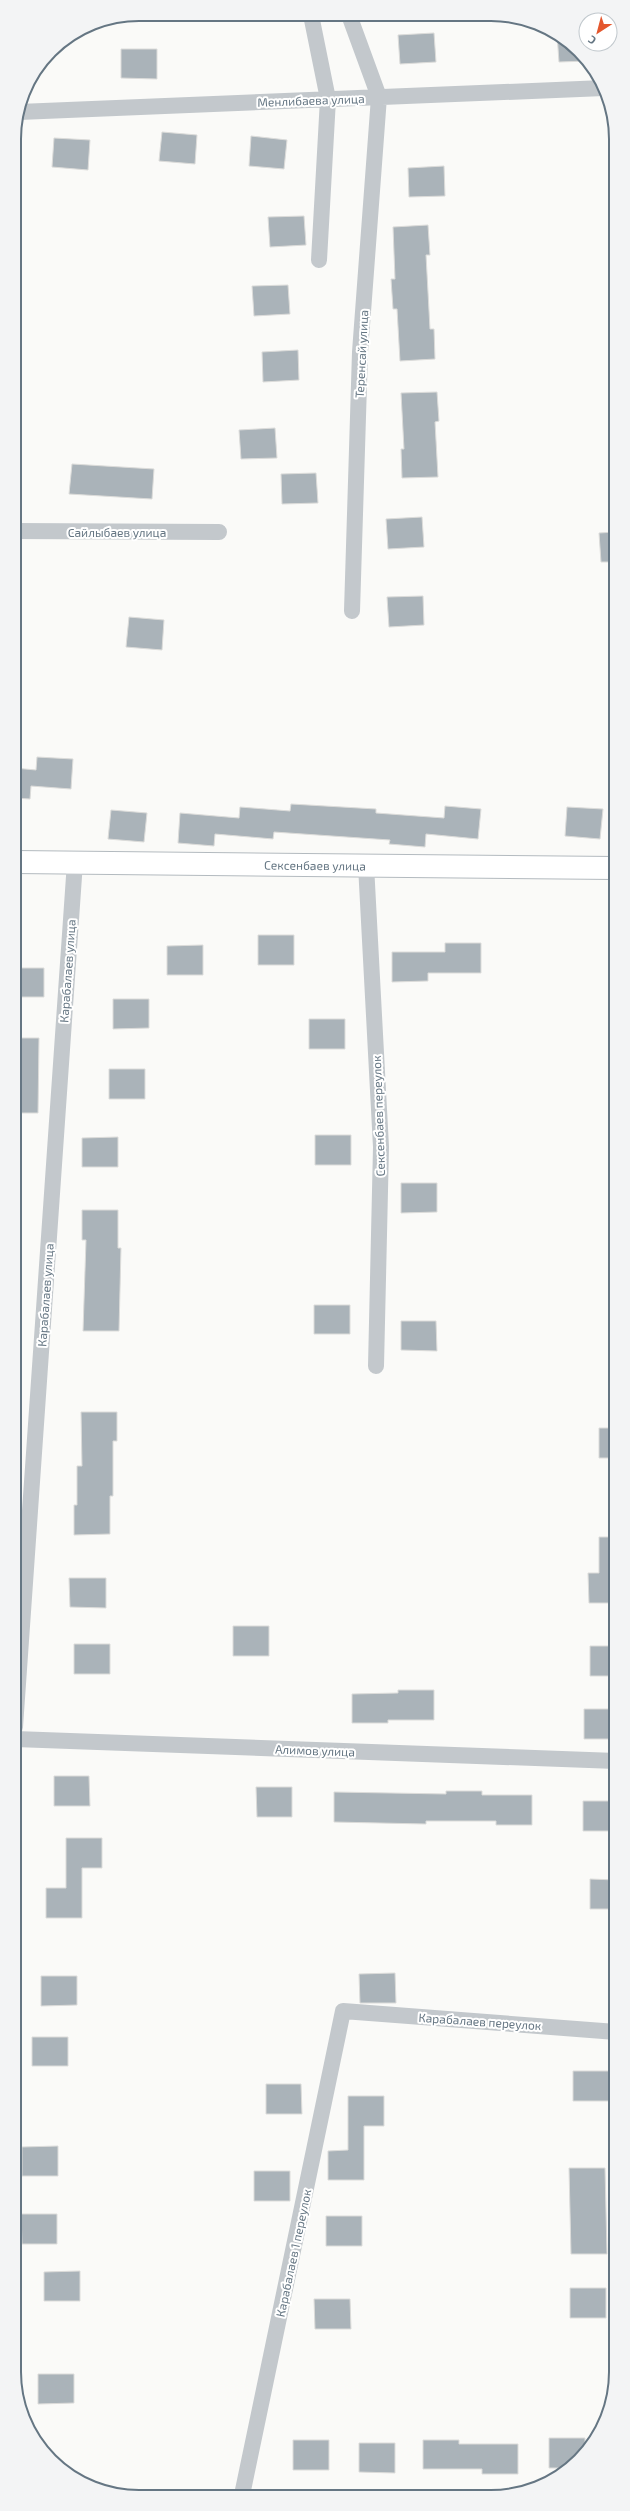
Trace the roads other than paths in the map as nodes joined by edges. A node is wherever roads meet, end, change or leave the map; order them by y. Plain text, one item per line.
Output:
1 (312, 21) edge
2 (351, 21) edge
3 (598, 88) edge
4 (379, 97) junction
5 (328, 99) junction
6 (24, 112) edge
7 (319, 260) dead end
8 (21, 532) edge
9 (219, 532) dead end
10 (352, 611) dead end
11 (21, 862) edge
12 (75, 862) junction
13 (366, 866) junction
14 (609, 868) edge
15 (376, 1366) dead end
16 (21, 1640) edge
17 (21, 1739) edge
18 (609, 1761) edge
19 (344, 2011) joint
20 (609, 2031) edge
21 (243, 2490) edge

1 - 5 street
2 - 4 street
3 - 4 street, Менлибаева улица
4 - 5 street, Менлибаева улица
4 - 10 street, Теренсай улица
5 - 6 street, Менлибаева улица
5 - 7 street
8 - 9 street, Сайлыбаев улица
11 - 12 street, Сексенбаев улица
12 - 13 street, Сексенбаев улица
12 - 16 street, Карабалаев улица
13 - 14 street, Сексенбаев улица
13 - 15 street, Сексенбаев переулок
17 - 18 street, Алимов улица
19 - 20 street, Карабалаев переулок
19 - 21 street, Карабалаев 1 переулок

